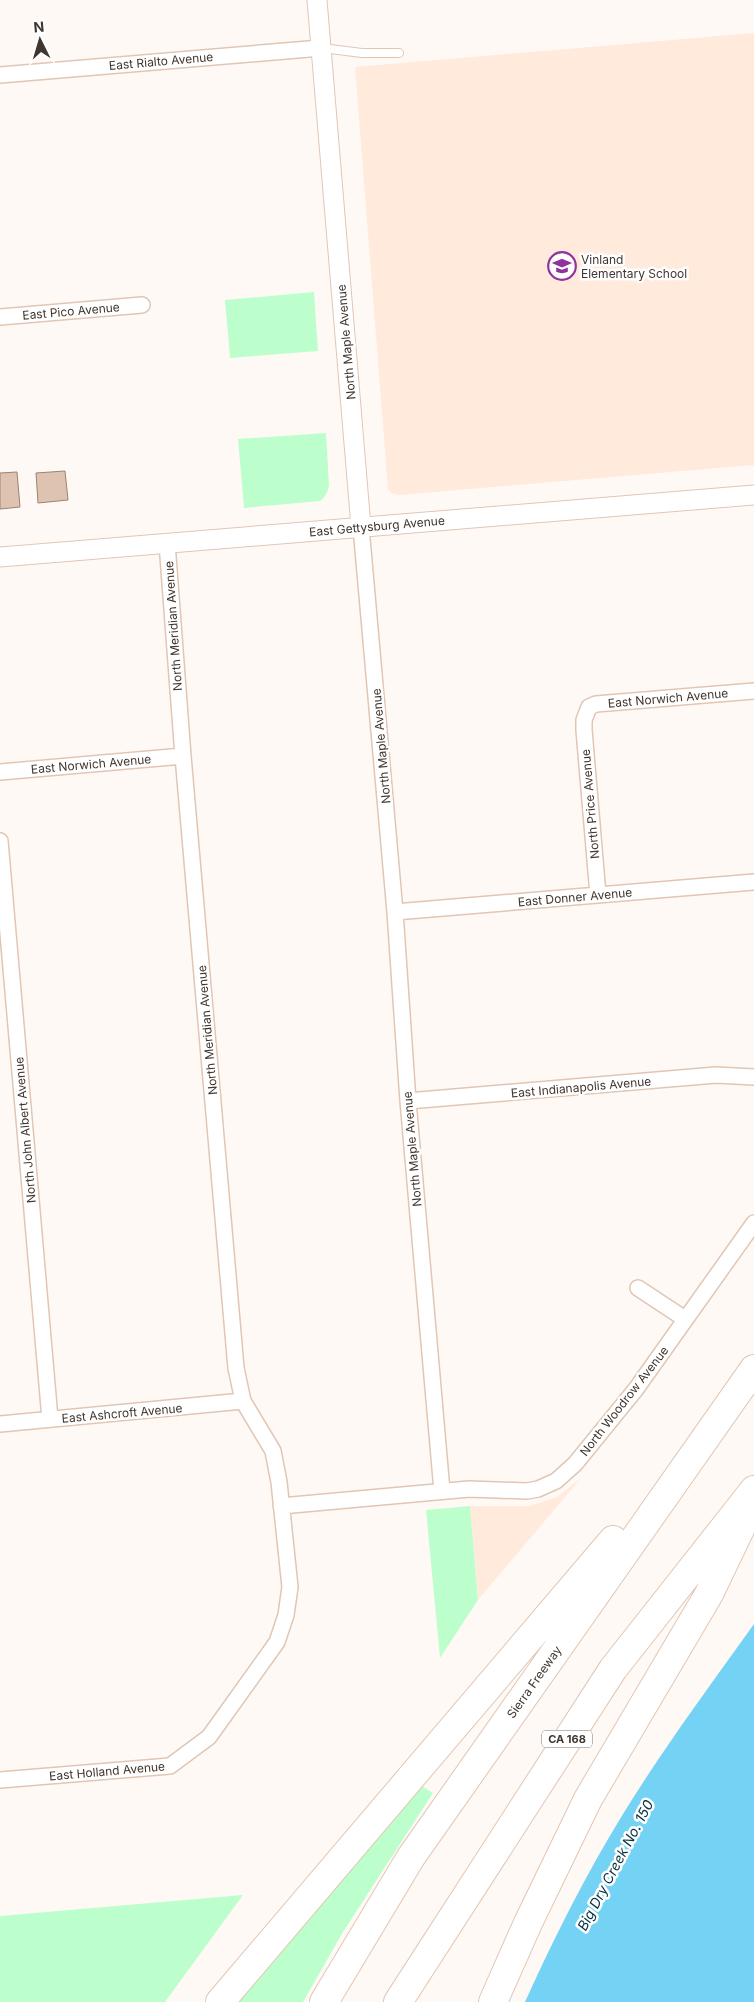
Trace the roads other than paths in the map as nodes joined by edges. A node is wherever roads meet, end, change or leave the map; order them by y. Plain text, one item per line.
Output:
1 (317, 0) edge
2 (321, 48) junction
3 (399, 53) dead end
4 (0, 75) edge
5 (142, 305) dead end
6 (0, 317) edge
7 (754, 495) edge
8 (361, 527) junction
9 (167, 543) junction
10 (0, 557) edge
11 (754, 691) edge
12 (586, 712) joint
13 (183, 756) junction
14 (0, 772) edge
15 (0, 841) edge
16 (754, 882) edge
17 (598, 895) junction
18 (396, 912) junction
19 (754, 1077) edge
20 (408, 1101) junction
21 (754, 1223) edge
22 (638, 1288) dead end
23 (686, 1319) junction
24 (754, 1369) edge
25 (243, 1401) junction
26 (50, 1419) junction
27 (0, 1424) edge
28 (754, 1490) edge
29 (442, 1491) junction
30 (754, 1499) edge
31 (660, 1501) junction
32 (281, 1506) junction
33 (0, 1780) edge
34 (220, 2002) edge
35 (324, 2002) edge
36 (398, 2002) edge
37 (493, 2002) edge

1 - 2 street, North Maple Avenue
2 - 3 lane
2 - 4 street, East Rialto Avenue
2 - 8 street, North Maple Avenue
5 - 6 street, East Pico Avenue
7 - 8 street, East Gettysburg Avenue
8 - 9 street, East Gettysburg Avenue
8 - 18 street, North Maple Avenue
9 - 10 street, East Gettysburg Avenue
9 - 13 street, North Meridian Avenue
11 - 12 street, East Norwich Avenue
12 - 17 street, North Price Avenue
13 - 14 street, East Norwich Avenue
13 - 25 street, North Meridian Avenue
15 - 26 street, North John Albert Avenue
16 - 17 street, East Donner Avenue
17 - 18 street, East Donner Avenue
18 - 20 street, North Maple Avenue
19 - 20 street, East Indianapolis Avenue
20 - 29 street, North Maple Avenue
21 - 23 street, North Woodrow Avenue
22 - 23 street
23 - 29 street, North Woodrow Avenue
24 - 31 highway, Sierra Freeway
25 - 26 street, East Ashcroft Avenue
25 - 32 street, North Meridian Avenue
26 - 27 street, East Ashcroft Avenue
28 - 36 highway, CA 168
29 - 32 street
30 - 37 highway
31 - 34 highway
31 - 35 highway, Sierra Freeway
32 - 33 street, East Holland Avenue

